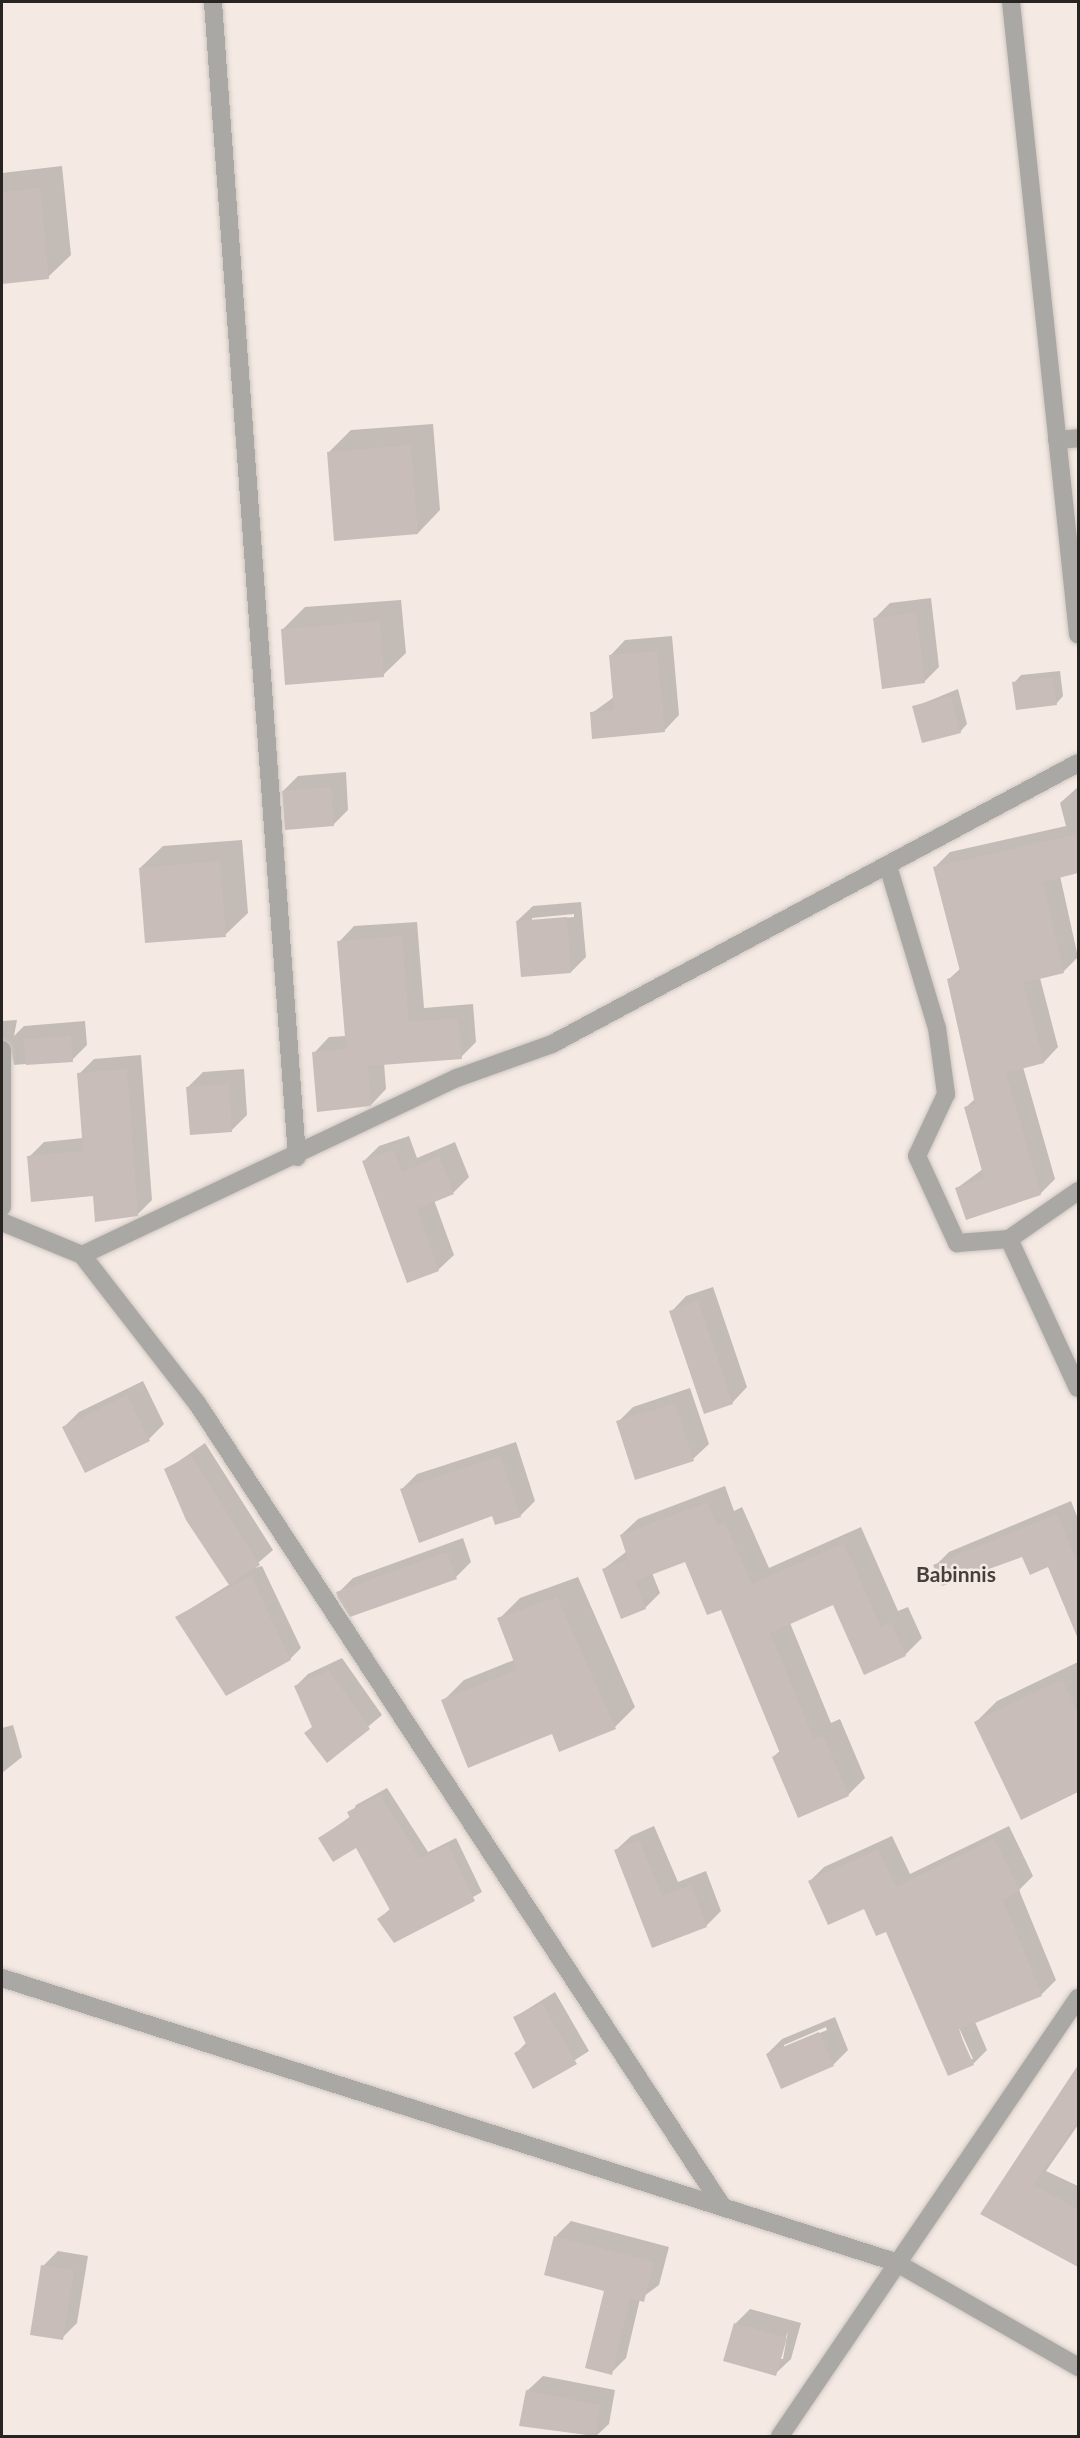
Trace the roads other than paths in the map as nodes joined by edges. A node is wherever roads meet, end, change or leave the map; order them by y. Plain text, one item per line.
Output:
1 (213, 2) edge
2 (1011, 2) edge
3 (1078, 438) edge
4 (1057, 440) junction
5 (1078, 634) edge
6 (1078, 763) edge
7 (888, 866) junction
8 (2, 1050) edge
9 (297, 1157) junction
10 (1078, 1191) edge
11 (2, 1207) edge
12 (2, 1222) edge
13 (1009, 1239) junction
14 (82, 1255) junction
15 (1078, 1388) edge
16 (2, 1978) edge
17 (1078, 1998) edge
18 (722, 2206) junction
19 (896, 2262) junction
20 (1078, 2367) edge
21 (780, 2436) edge

1 - 9 street
2 - 4 street
3 - 4 street
4 - 5 street
6 - 7 street
7 - 9 street
7 - 13 street
8 - 11 street
9 - 14 street
10 - 13 street
12 - 14 street
13 - 15 street
14 - 18 street
16 - 18 street
17 - 19 street
18 - 19 street
19 - 20 street
19 - 21 street

